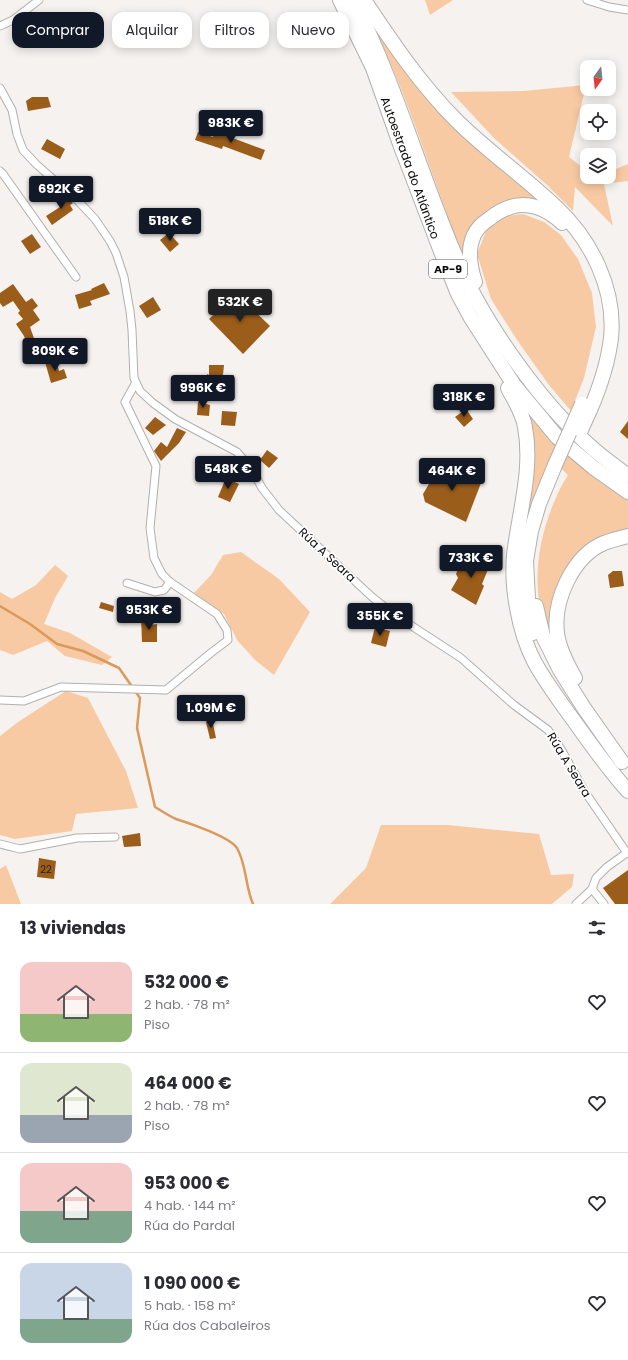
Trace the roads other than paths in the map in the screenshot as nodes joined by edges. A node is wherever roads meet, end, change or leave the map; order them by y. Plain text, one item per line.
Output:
1 (39, 0) edge
2 (340, 0) edge
3 (353, 0) edge
4 (364, 0) edge
5 (587, 0) edge
6 (628, 10) edge
7 (0, 26) edge
8 (0, 88) edge
9 (0, 171) edge
10 (76, 277) dead end
11 (478, 302) junction
12 (489, 348) junction
13 (135, 384) junction
14 (586, 407) junction
15 (559, 468) junction
16 (628, 476) edge
17 (628, 492) edge
18 (628, 536) edge
19 (170, 582) junction
20 (127, 583) dead end
21 (0, 700) edge
22 (625, 768) edge
23 (628, 787) edge
24 (628, 791) edge
25 (115, 837) dead end
26 (0, 844) edge
27 (628, 852) edge
28 (592, 889) junction
29 (576, 904) edge
30 (604, 904) edge

1 - 7 street
2 - 12 highway, Autoestrada do Atlántico / AP-9
3 - 11 highway, Autoestrada do Atlántico / AP-9
4 - 14 highway
5 - 6 street
8 - 13 street
9 - 10 street
11 - 14 highway
11 - 16 highway, Autoestrada do Atlántico / AP-9
12 - 17 highway, Autoestrada do Atlántico / AP-9
12 - 24 highway
13 - 19 street
13 - 27 street, Rúa A Seara
14 - 15 highway, bridge
15 - 22 highway
15 - 23 highway
18 - 22 highway
19 - 20 street
19 - 21 street
25 - 26 street
27 - 28 street
28 - 29 street
28 - 30 street

